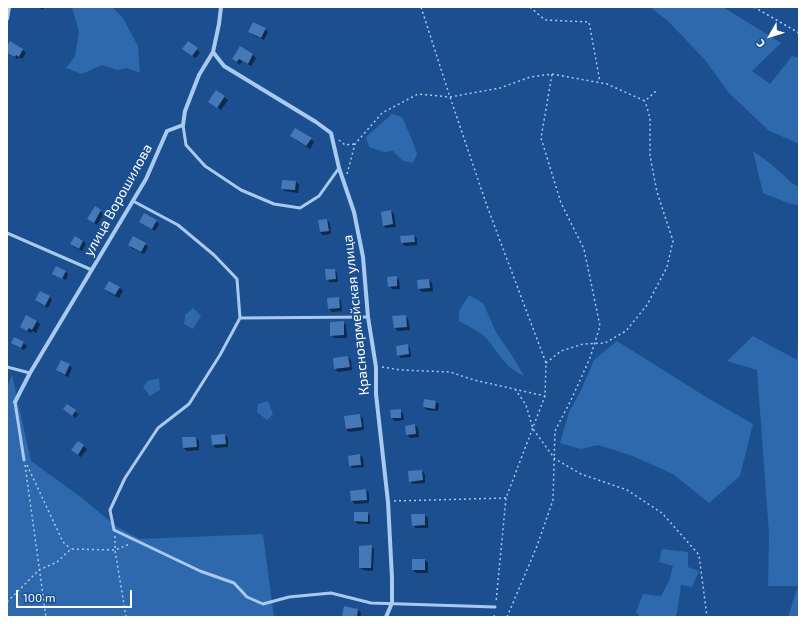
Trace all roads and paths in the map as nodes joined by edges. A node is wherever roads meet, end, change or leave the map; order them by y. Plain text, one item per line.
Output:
1 (10, 7) edge
2 (221, 7) edge
3 (421, 7) edge
4 (530, 7) edge
5 (754, 7) edge
6 (7, 19) edge
7 (799, 33) edge
8 (213, 52) junction
9 (552, 74) junction
10 (600, 83) junction
11 (656, 91) dead end
12 (450, 97) junction
13 (645, 101) junction
14 (183, 125) junction
15 (331, 132) junction
16 (355, 144) junction
17 (339, 168) junction
18 (344, 183) junction
19 (133, 201) junction
20 (7, 233) edge
21 (92, 270) junction
22 (368, 317) junction
23 (240, 318) junction
24 (594, 343) junction
25 (546, 363) junction
26 (7, 367) edge
27 (376, 367) junction
28 (30, 373) junction
29 (515, 389) junction
30 (545, 396) junction
31 (15, 402) joint
32 (555, 459) junction
33 (24, 460) junction
34 (506, 498) junction
35 (388, 502) junction
36 (114, 530) junction
37 (138, 541) junction
38 (71, 549) junction
39 (115, 550) junction
40 (39, 570) junction
41 (7, 602) edge
42 (392, 603) junction
43 (495, 607) junction
44 (46, 617) edge
45 (126, 617) edge
46 (386, 617) edge
47 (494, 617) edge
48 (507, 617) edge
49 (707, 617) edge

1 - 6 street
2 - 8 street
3 - 12 path
4 - 10 path
5 - 7 path
8 - 14 street
8 - 15 street
9 - 10 path
9 - 12 path
9 - 24 path
10 - 13 path
11 - 13 path
12 - 16 path
12 - 25 path
13 - 24 path
14 - 17 lane
14 - 19 street, улица Ворошилова
15 - 16 path
15 - 17 street, Красноармейская улица
16 - 18 path
17 - 18 street, Красноармейская улица
18 - 22 street, Красноармейская улица
19 - 21 street, улица Ворошилова
19 - 23 lane
20 - 21 lane
21 - 28 street, улица Ворошилова
22 - 23 lane
22 - 27 street, Красноармейская улица
23 - 36 lane
24 - 25 path
24 - 32 path
25 - 30 path
26 - 28 lane
27 - 29 path
27 - 35 street, Красноармейская улица
28 - 31 street, улица Ворошилова
29 - 30 path
29 - 32 path
30 - 34 path
31 - 33 lane
32 - 48 path
32 - 49 path
33 - 38 path
33 - 40 path
34 - 35 path
34 - 43 path
35 - 42 street, Красноармейская улица
36 - 37 lane
36 - 39 path
37 - 39 path
37 - 42 lane
38 - 39 path
38 - 40 path
39 - 45 path
40 - 41 path
40 - 44 path
42 - 43 lane
42 - 46 street, Красноармейская улица
43 - 47 path

